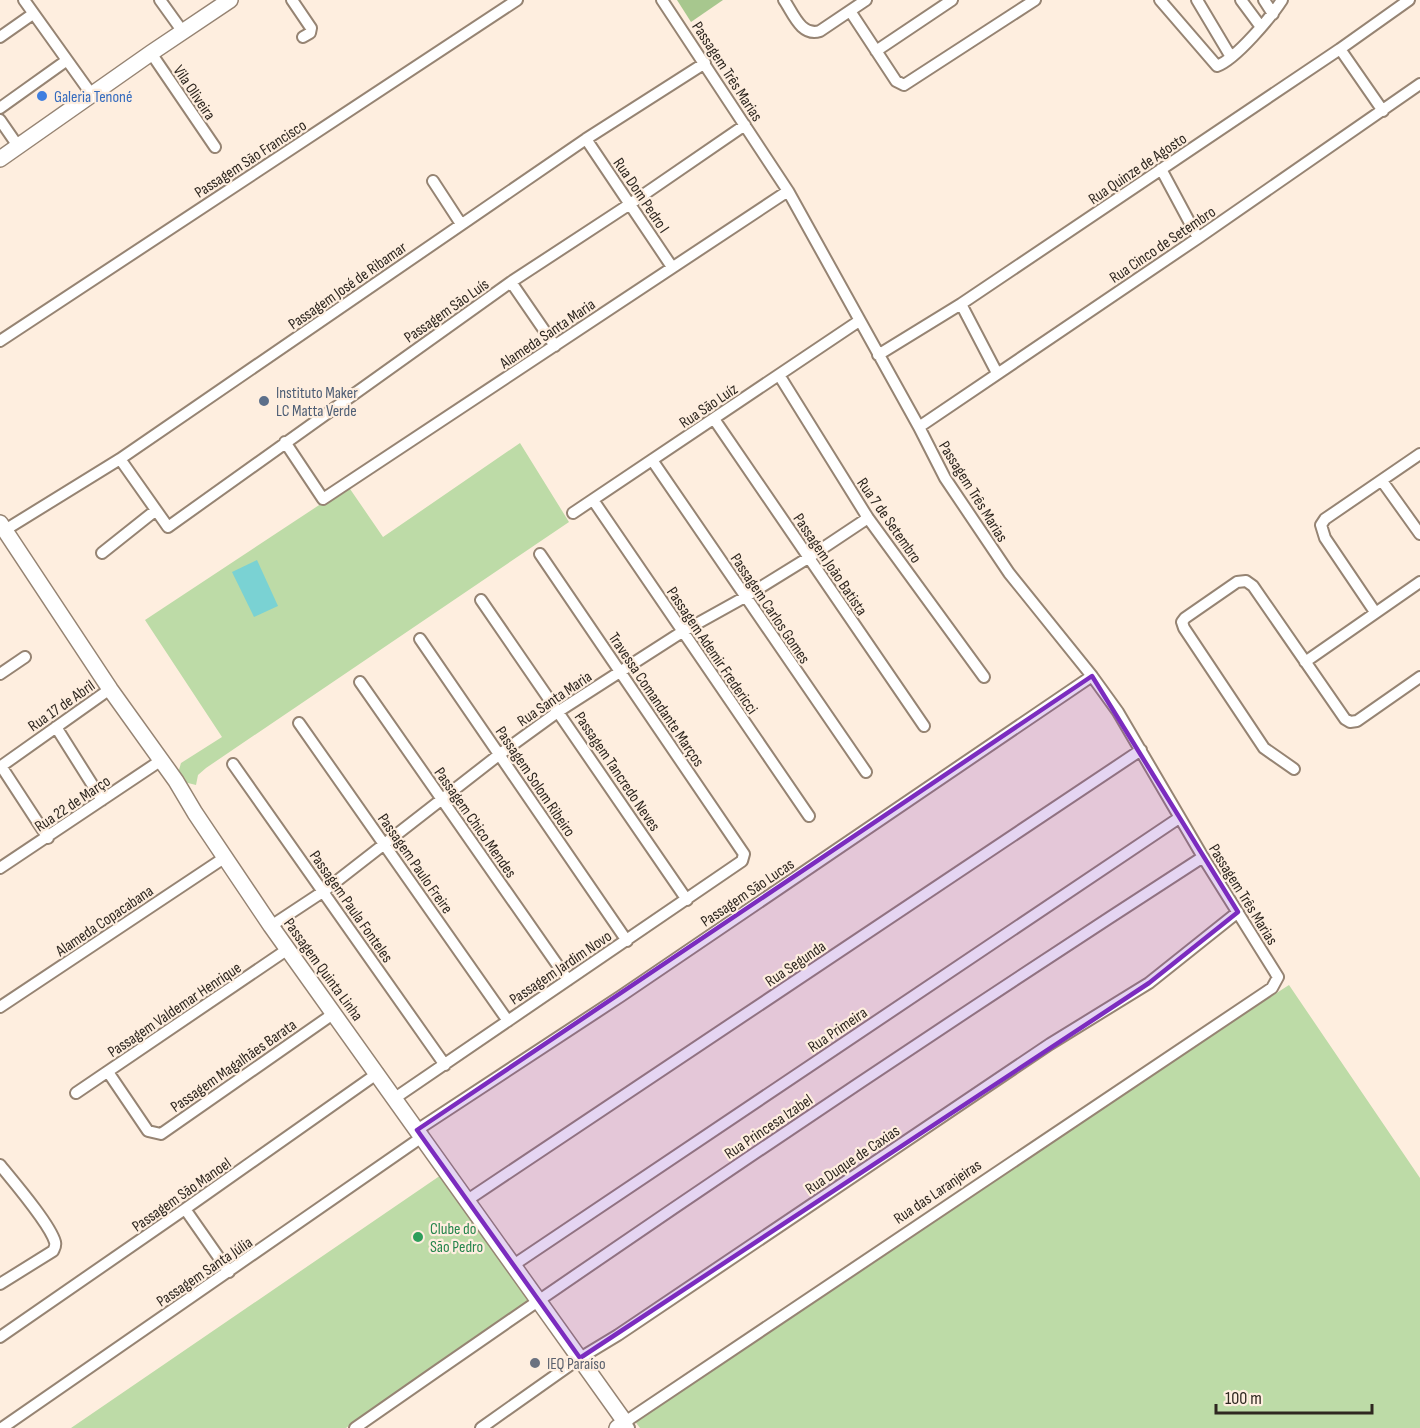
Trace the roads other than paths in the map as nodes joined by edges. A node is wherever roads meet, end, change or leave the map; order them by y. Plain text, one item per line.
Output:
1 (24, 0) edge
2 (160, 0) edge
3 (230, 0) edge
4 (292, 0) edge
5 (517, 0) edge
6 (662, 0) edge
7 (784, 0) edge
8 (866, 0) edge
9 (952, 0) edge
10 (1035, 0) edge
11 (1160, 0) edge
12 (1197, 0) edge
13 (1240, 0) edge
14 (1264, 0) edge
15 (1282, 0) edge
16 (1409, 0) edge
17 (850, 11) junction
18 (1273, 14) junction
19 (30, 16) dead end
20 (1261, 27) junction
21 (183, 32) junction
22 (0, 37) edge
23 (303, 37) dead end
24 (1340, 49) junction
25 (876, 51) junction
26 (151, 53) junction
27 (1231, 57) junction
28 (63, 63) dead end
29 (705, 63) junction
30 (1420, 84) edge
31 (92, 96) junction
32 (0, 108) edge
33 (1383, 111) junction
34 (0, 120) edge
35 (745, 125) junction
36 (586, 139) junction
37 (18, 147) junction
38 (215, 147) dead end
39 (1, 155) edge
40 (1161, 169) junction
41 (433, 181) dead end
42 (788, 191) junction
43 (630, 204) junction
44 (461, 224) junction
45 (1198, 238) junction
46 (672, 267) junction
47 (512, 282) junction
48 (961, 304) junction
49 (859, 321) junction
50 (0, 341) edge
51 (555, 346) junction
52 (878, 355) junction
53 (997, 373) junction
54 (779, 375) junction
55 (714, 419) junction
56 (919, 427) junction
57 (285, 442) junction
58 (1420, 454) edge
59 (120, 459) junction
60 (652, 460) junction
61 (1382, 481) junction
62 (593, 500) junction
63 (156, 510) junction
64 (573, 513) dead end
65 (868, 518) junction
66 (2, 527) edge
67 (1420, 534) edge
68 (102, 553) dead end
69 (540, 554) dead end
70 (808, 558) junction
71 (1420, 582) edge
72 (745, 597) junction
73 (481, 600) dead end
74 (1375, 612) junction
75 (682, 632) junction
76 (420, 639) dead end
77 (26, 657) dead end
78 (1305, 662) junction
79 (621, 672) junction
80 (0, 674) edge
81 (1092, 676) junction
82 (984, 677) dead end
83 (1420, 677) edge
84 (360, 682) dead end
85 (110, 689) junction
86 (559, 711) junction
87 (299, 723) dead end
88 (924, 726) dead end
89 (56, 728) junction
90 (1141, 750) junction
91 (500, 754) junction
92 (160, 761) junction
93 (233, 764) dead end
94 (1, 766) edge
95 (1294, 769) dead end
96 (866, 772) dead end
97 (442, 799) junction
98 (102, 800) junction
99 (809, 816) dead end
100 (1179, 818) junction
101 (48, 837) junction
102 (385, 844) junction
103 (1203, 857) junction
104 (224, 858) junction
105 (742, 861) joint
106 (0, 868) edge
107 (324, 891) junction
108 (687, 900) junction
109 (1238, 912) junction
110 (271, 926) junction
111 (627, 941) junction
112 (288, 949) junction
113 (568, 980) junction
114 (1276, 983) joint
115 (0, 1007) edge
116 (333, 1014) junction
117 (508, 1021) junction
118 (445, 1065) junction
119 (108, 1072) junction
120 (378, 1073) junction
121 (76, 1093) dead end
122 (395, 1098) junction
123 (419, 1134) junction
124 (0, 1165) edge
125 (466, 1201) junction
126 (185, 1209) junction
127 (512, 1266) junction
128 (229, 1272) junction
129 (0, 1284) edge
130 (537, 1300) junction
131 (0, 1337) edge
132 (580, 1358) junction
133 (624, 1426) edge
134 (2, 1428) edge
135 (355, 1428) edge
136 (481, 1428) edge

1 - 31 street
2 - 21 street
3 - 21 street
4 - 23 street
5 - 50 street, Passagem São Francisco
6 - 29 street, Passagem Três Marias
7 - 17 street
8 - 17 street
9 - 25 street
10 - 25 street
11 - 27 street
12 - 27 street
13 - 20 street
14 - 18 street
15 - 18 street
16 - 24 street, Rua Quinze de Agosto
17 - 25 street
18 - 20 street
19 - 22 street
20 - 27 street
21 - 26 street
24 - 33 street
24 - 40 street, Rua Quinze de Agosto
26 - 31 street
26 - 38 street, Vila Oliveira
28 - 32 street
29 - 35 street, Passagem Três Marias
29 - 36 street, Passagem José de Ribamar
30 - 33 street, Rua Cinco de Setembro
31 - 37 street
33 - 45 street, Rua Cinco de Setembro
34 - 37 street
35 - 42 street, Passagem Três Marias
35 - 43 street, Passagem São Luís
36 - 43 street, Rua Dom Pedro I
36 - 44 street, Passagem José de Ribamar
37 - 39 street
40 - 45 street
40 - 48 street, Rua Quinze de Agosto
41 - 44 street
42 - 46 street, Alameda Santa Maria
42 - 49 street, Passagem Três Marias
43 - 46 street, Rua Dom Pedro I
43 - 47 street, Passagem São Luís
44 - 59 street, Passagem José de Ribamar
45 - 53 street, Rua Cinco de Setembro
46 - 51 street, Alameda Santa Maria
47 - 51 street
47 - 57 street, Passagem São Luís
48 - 52 street, Rua Quinze de Agosto
48 - 53 street
49 - 52 street, Passagem Três Marias
49 - 54 street, Rua São Luíz
51 - 57 street, Alameda Santa Maria
52 - 56 street, Passagem Três Marias
53 - 56 street, Rua Cinco de Setembro
54 - 55 street, Rua São Luíz
54 - 65 street, Rua 7 de Setembro
55 - 60 street, Rua São Luíz
55 - 70 street, Passagem João Batista
56 - 81 street, Passagem Três Marias
57 - 63 street, Passagem São Luís
58 - 61 street
59 - 63 street
59 - 66 street, Passagem José de Ribamar
60 - 62 street, Rua São Luíz
60 - 72 street, Passagem Carlos Gomes
61 - 67 street
61 - 74 street
62 - 64 street, Rua São Luíz
62 - 75 street, Passagem Ademir Fredericci
63 - 68 street
65 - 70 street, Rua Santa Maria
65 - 82 street, Rua 7 de Setembro
66 - 85 street, Passagem Quinta Linha
69 - 79 street, Travessa Comandante Marços
70 - 72 street, Rua Santa Maria
70 - 88 street, Passagem João Batista
71 - 74 street
72 - 75 street, Rua Santa Maria
72 - 96 street, Passagem Carlos Gomes
73 - 86 street, Passagem Tancredo Neves
74 - 78 street
75 - 79 street, Rua Santa Maria
75 - 99 street, Passagem Ademir Fredericci
76 - 91 street, Passagem Solom Ribeiro
77 - 80 street
78 - 83 street
78 - 95 street
79 - 86 street, Rua Santa Maria
79 - 105 street, Travessa Comandante Marços
81 - 90 street, Passagem Três Marias
81 - 123 street, Passagem São Lucas
84 - 97 street, Passagem Chico Mendes
85 - 89 street, Rua 17 de Abril
85 - 92 street, Passagem Quinta Linha
86 - 91 street, Rua Santa Maria
86 - 108 street, Passagem Tancredo Neves
87 - 102 street, Passagem Paulo Freire
89 - 94 street, Rua 17 de Abril
89 - 98 street
90 - 100 street, Passagem Três Marias
90 - 125 street, Rua Segunda
91 - 97 street, Rua Santa Maria
91 - 111 street, Passagem Solom Ribeiro
92 - 98 street, Rua 22 de Março
92 - 104 street, Passagem Quinta Linha
93 - 107 street, Passagem Paula Fonteles
94 - 101 street
97 - 102 street, Rua Santa Maria
97 - 113 street, Passagem Chico Mendes
98 - 101 street, Rua 22 de Março
100 - 103 street, Passagem Três Marias
100 - 127 street, Rua Primeira
101 - 106 street, Rua 22 de Março
102 - 107 street, Rua Santa Maria
102 - 117 street, Passagem Paulo Freire
103 - 109 street, Passagem Três Marias
103 - 130 street, Rua Princesa Izabel
104 - 110 street, Passagem Quinta Linha
104 - 115 street, Alameda Copacabana
105 - 108 street, Passagem Jardim Novo
107 - 110 street, Rua Santa Maria
107 - 118 street, Passagem Paula Fonteles
108 - 111 street, Passagem Jardim Novo
109 - 114 street, Passagem Três Marias
109 - 132 street, Rua Duque de Caxias
110 - 112 street, Passagem Quinta Linha
111 - 113 street, Passagem Jardim Novo
112 - 116 street, Passagem Quinta Linha
112 - 119 street, Passagem Valdemar Henrique
113 - 117 street, Passagem Jardim Novo
114 - 133 street, Rua das Laranjeiras
116 - 119 street, Passagem Magalhães Barata
116 - 120 street, Passagem Quinta Linha
117 - 118 street, Passagem Jardim Novo
118 - 122 street, Passagem Jardim Novo
119 - 121 street, Passagem Valdemar Henrique
120 - 122 street, Passagem Quinta Linha
120 - 126 street, Passagem São Manoel
122 - 123 street, Passagem Quinta Linha
123 - 125 street, Passagem Quinta Linha
123 - 128 street, Passagem Santa Júlia
124 - 129 street
125 - 127 street, Passagem Quinta Linha
126 - 128 street
126 - 131 street, Passagem São Manoel
127 - 130 street, Passagem Quinta Linha
128 - 134 street, Passagem Santa Júlia
130 - 132 street, Passagem Quinta Linha
130 - 135 street, Rua Princesa Izabel
132 - 133 street, Passagem Quinta Linha
132 - 136 street, Rua Duque de Caxias

